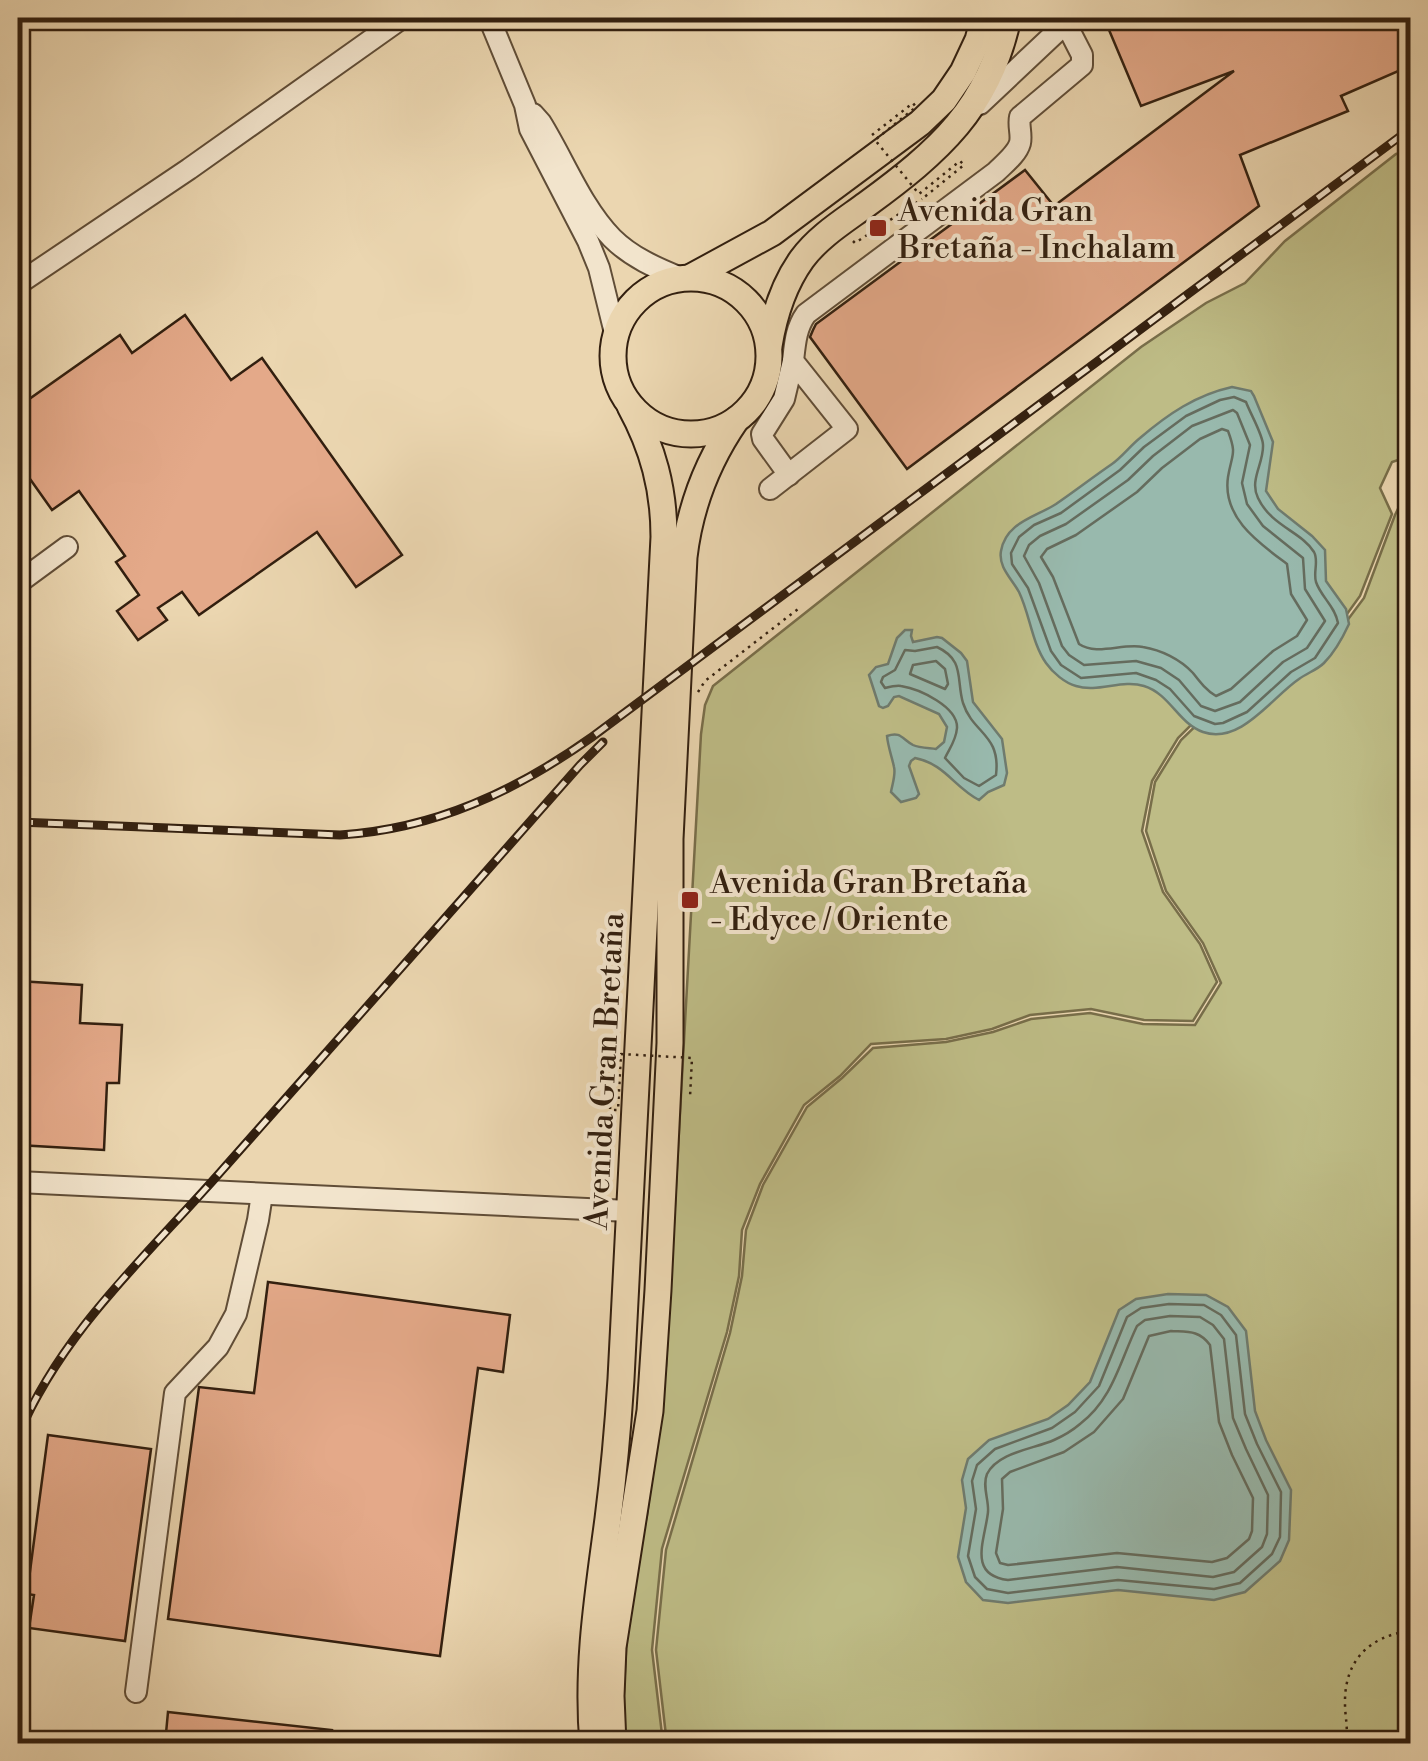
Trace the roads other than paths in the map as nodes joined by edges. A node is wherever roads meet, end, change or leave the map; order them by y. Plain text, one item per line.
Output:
1 (402, 18) edge
2 (489, 18) edge
3 (984, 18) edge
4 (1008, 18) edge
5 (1064, 20) edge
6 (524, 105) junction
7 (964, 118) junction
8 (686, 278) junction
9 (18, 284) edge
10 (616, 334) junction
11 (769, 347) junction
12 (793, 361) junction
13 (630, 406) junction
14 (736, 420) junction
15 (789, 475) junction
16 (770, 489) dead end
17 (67, 547) dead end
18 (18, 583) edge
19 (666, 1158) junction
20 (18, 1182) edge
21 (262, 1194) junction
22 (629, 1211) junction
23 (136, 1692) dead end
24 (593, 1744) edge
25 (613, 1744) edge

1 - 9 street
2 - 6 street
3 - 8 main road
4 - 7 main road
5 - 7 street
5 - 12 street
6 - 8 street
6 - 10 street
7 - 11 main road
8 - 10 main road
8 - 11 main road
10 - 13 main road
11 - 14 main road
12 - 15 street
12 - 15 street
13 - 14 main road
13 - 22 main road, Avenida Gran Bretaña
14 - 19 main road, Avenida Gran Bretaña
15 - 16 street
17 - 18 street
19 - 22 main road
19 - 25 main road, Avenida Gran Bretaña
20 - 21 street
21 - 22 street
21 - 23 street
22 - 24 main road, Avenida Gran Bretaña

